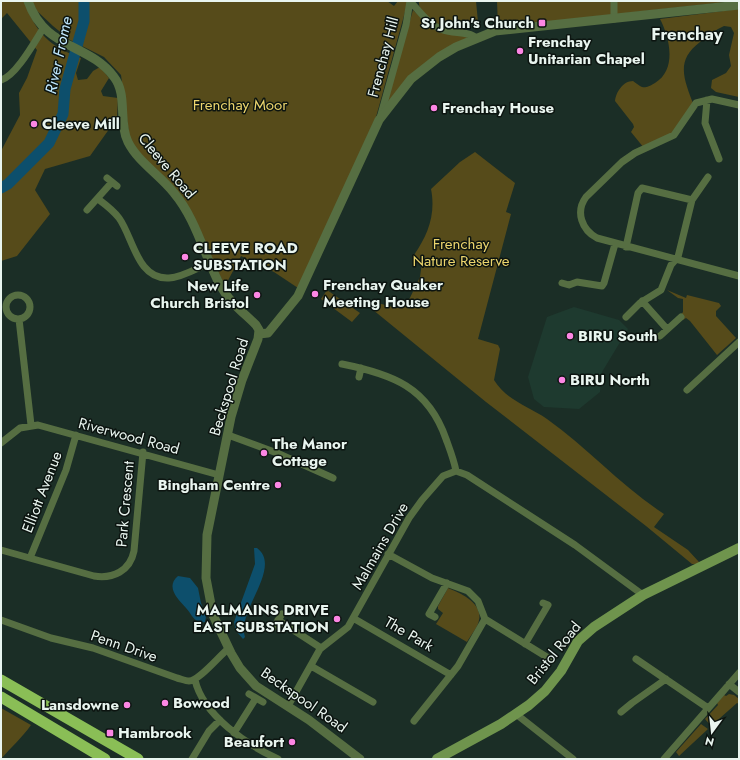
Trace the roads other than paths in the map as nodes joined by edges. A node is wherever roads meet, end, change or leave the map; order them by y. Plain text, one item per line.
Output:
1 (28, 1) edge
2 (411, 1) edge
3 (614, 1) edge
4 (739, 5) edge
5 (614, 19) junction
6 (44, 27) junction
7 (476, 38) junction
8 (1, 80) edge
9 (707, 100) junction
10 (739, 105) edge
11 (379, 120) junction
12 (719, 159) dead end
13 (708, 177) dead end
14 (112, 182) dead end
15 (98, 199) junction
16 (692, 200) junction
17 (87, 210) dead end
18 (614, 243) junction
19 (626, 247) junction
20 (675, 260) junction
21 (209, 263) junction
22 (739, 276) edge
23 (562, 283) dead end
24 (642, 301) junction
25 (626, 317) dead end
26 (681, 317) dead end
27 (19, 319) dead end
28 (667, 329) junction
29 (259, 334) junction
30 (660, 336) dead end
31 (739, 342) edge
32 (342, 364) dead end
33 (361, 368) junction
34 (359, 377) dead end
35 (687, 390) dead end
36 (31, 425) junction
37 (76, 435) junction
38 (228, 435) junction
39 (1, 443) edge
40 (143, 452) junction
41 (456, 471) junction
42 (219, 475) junction
43 (333, 478) dead end
44 (739, 548) edge
45 (1, 550) edge
46 (388, 554) junction
47 (30, 558) junction
48 (447, 583) junction
49 (643, 595) junction
50 (543, 603) dead end
51 (435, 617) dead end
52 (353, 618) junction
53 (485, 619) junction
54 (1, 620) edge
55 (278, 620) dead end
56 (525, 644) junction
57 (321, 648) junction
58 (228, 649) junction
59 (636, 658) dead end
60 (550, 659) dead end
61 (311, 666) junction
62 (739, 673) edge
63 (451, 674) junction
64 (1, 680) edge
65 (195, 680) junction
66 (666, 680) junction
67 (729, 684) junction
68 (739, 692) edge
69 (249, 694) dead end
70 (1, 697) edge
71 (256, 698) junction
72 (263, 702) dead end
73 (373, 702) dead end
74 (288, 706) junction
75 (708, 708) junction
76 (632, 713) dead end
77 (516, 714) junction
78 (220, 720) junction
79 (414, 720) dead end
80 (234, 734) junction
81 (105, 759) edge
82 (138, 759) edge
83 (192, 759) edge
84 (278, 759) edge
85 (360, 759) edge
86 (437, 759) edge
87 (573, 759) edge
88 (664, 759) edge

1 - 6 street, Cleeve Road
2 - 7 street
2 - 11 street, Frenchay Hill
3 - 5 street
4 - 5 street, Beckspool Road
5 - 7 street, Beckspool Road
6 - 8 street
6 - 21 street, Cleeve Road
7 - 11 street, Beckspool Road
9 - 10 street
9 - 12 street
9 - 18 street
11 - 29 street, Beckspool Road
13 - 16 street
14 - 15 street
15 - 17 street
15 - 21 street
16 - 19 street
16 - 20 street
18 - 19 street
18 - 23 street
19 - 20 street
20 - 22 street
20 - 24 street
21 - 29 street, Cleeve Road
24 - 25 street
24 - 28 street
26 - 28 street
27 - 36 street
28 - 30 street
29 - 38 street, Beckspool Road
31 - 35 street
32 - 33 street
33 - 34 street
33 - 41 street
36 - 37 street, Riverwood Road
36 - 39 street
37 - 40 street, Riverwood Road
37 - 47 street, Elliott Avenue
38 - 42 street, Beckspool Road
38 - 43 street
40 - 42 street, Riverwood Road
40 - 47 street, Park Crescent
41 - 46 street, Malmains Drive
41 - 49 street
42 - 58 street, Beckspool Road
44 - 49 main road, Bristol Road
45 - 47 street, Park Crescent
46 - 48 street
46 - 52 street, Malmains Drive
48 - 51 street
48 - 53 street
49 - 77 main road, Bristol Road
50 - 56 street
52 - 57 street, Malmains Drive
52 - 63 street, The Park
53 - 56 street
53 - 63 street
54 - 65 street, Penn Drive
55 - 57 street
56 - 60 street
57 - 61 street, Malmains Drive
58 - 65 street
58 - 74 street, Beckspool Road
59 - 66 street
61 - 73 street
61 - 74 street, Malmains Drive
62 - 67 street
63 - 79 street
64 - 82 highway
65 - 78 street
66 - 75 street
66 - 76 street
67 - 68 street
67 - 75 street
69 - 71 street
70 - 81 highway
71 - 72 street
71 - 80 street
74 - 85 street, Beckspool Road
75 - 88 street
77 - 86 main road, Bristol Road
77 - 87 street
78 - 80 street
78 - 83 street
80 - 84 street

